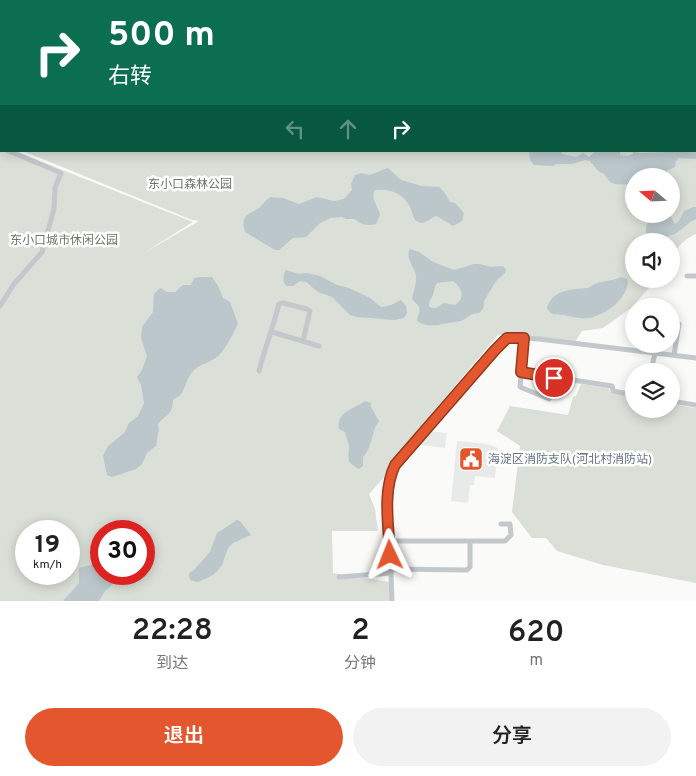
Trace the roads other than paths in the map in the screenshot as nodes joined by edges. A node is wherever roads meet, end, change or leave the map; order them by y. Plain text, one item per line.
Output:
1 (11, 152) edge
2 (688, 276) dead end
3 (696, 276) edge
4 (0, 306) edge
5 (272, 332) junction
6 (524, 338) junction
7 (303, 341) junction
8 (319, 346) dead end
9 (625, 350) edge
10 (655, 353) joint
11 (674, 355) joint
12 (696, 358) edge
13 (653, 363) edge
14 (259, 371) dead end
15 (521, 372) junction
16 (625, 393) edge
17 (549, 399) dead end
18 (680, 402) edge
19 (696, 405) edge
20 (501, 524) dead end
21 (390, 541) junction
22 (470, 541) junction
23 (391, 571) junction
24 (339, 577) dead end
25 (392, 601) edge

1 - 4 street
2 - 3 street
5 - 7 street
5 - 7 street
5 - 14 street
6 - 9 street
6 - 15 street
6 - 21 street
7 - 8 street
10 - 11 street
10 - 13 street
11 - 12 street
15 - 16 street
15 - 17 street
18 - 19 street
20 - 22 street
21 - 22 street
21 - 23 street
22 - 23 street
23 - 24 street
23 - 25 street

